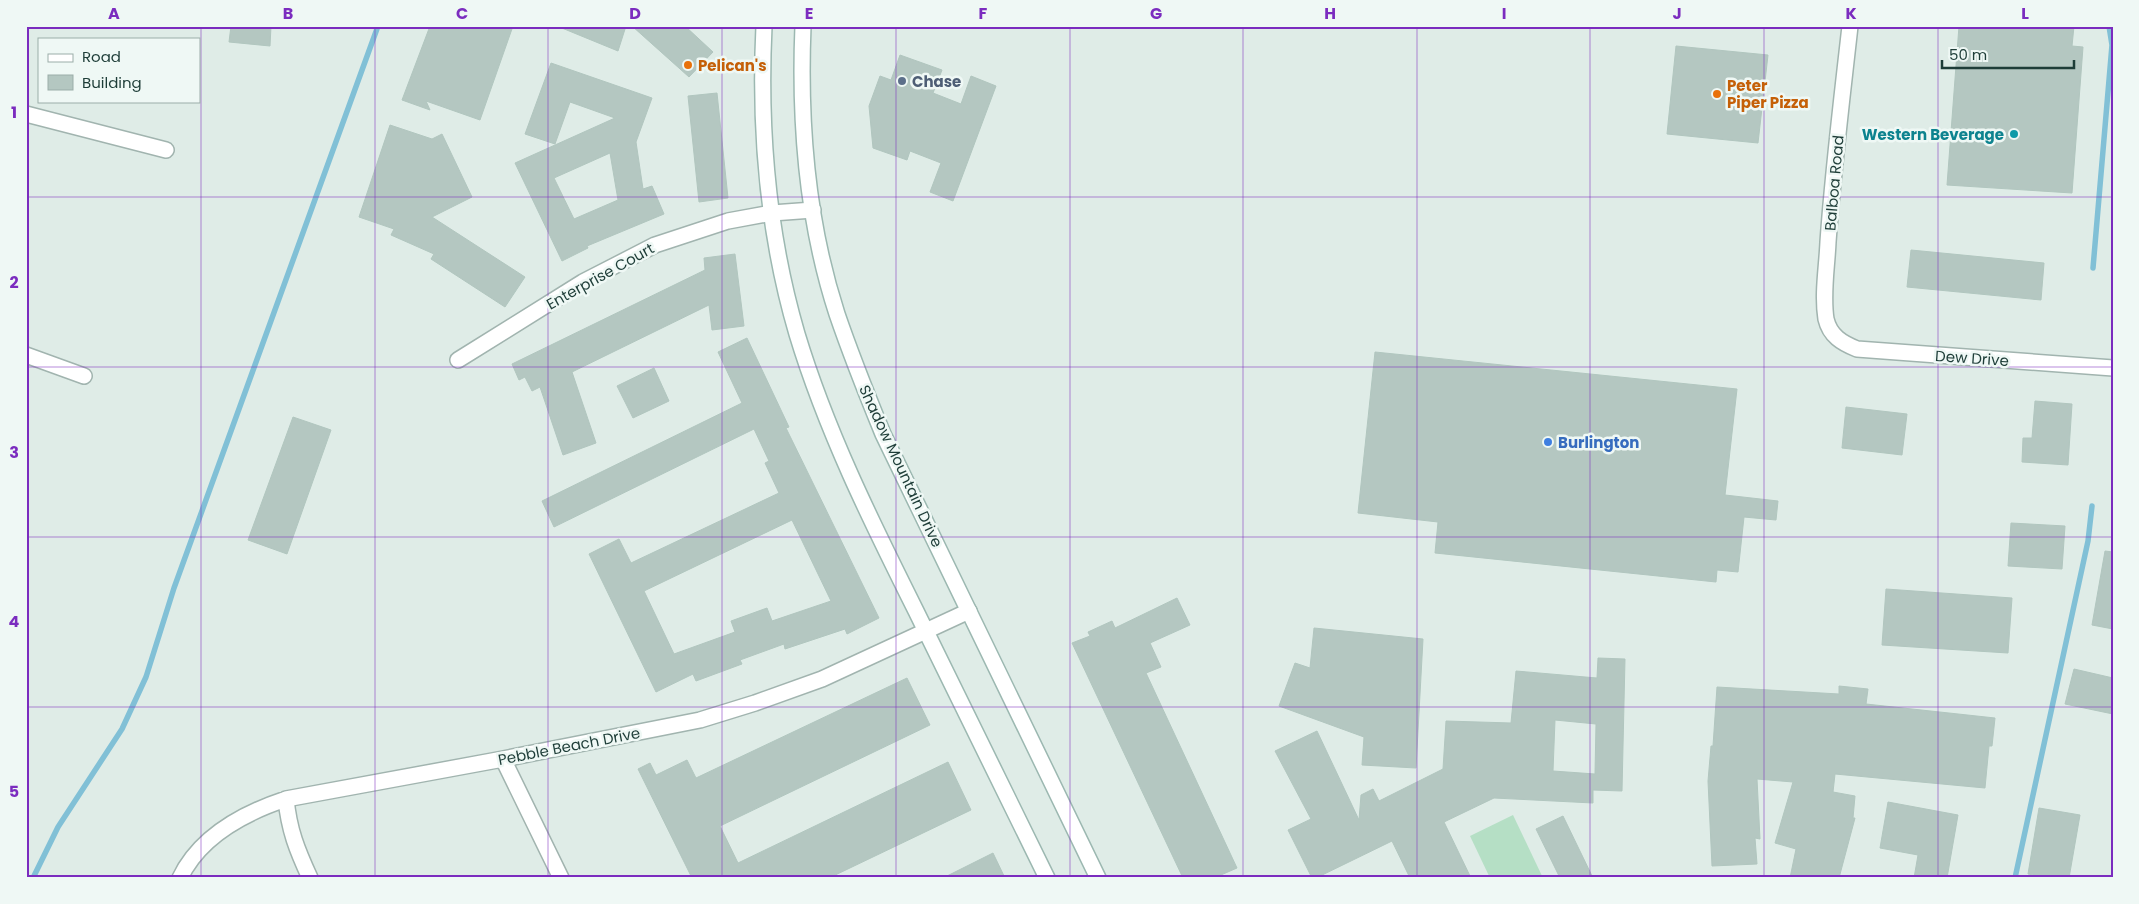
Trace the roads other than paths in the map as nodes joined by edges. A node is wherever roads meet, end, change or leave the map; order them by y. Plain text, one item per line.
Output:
1 (764, 26) edge
2 (803, 26) edge
3 (1850, 26) edge
4 (26, 114) edge
5 (166, 150) dead end
6 (813, 210) junction
7 (772, 213) junction
8 (1835, 337) joint
9 (26, 355) edge
10 (458, 360) dead end
11 (2113, 368) edge
12 (84, 376) dead end
13 (969, 611) junction
14 (926, 631) junction
15 (503, 759) junction
16 (286, 799) junction
17 (180, 878) edge
18 (310, 878) edge
19 (561, 878) edge
20 (1047, 878) edge
21 (1098, 878) edge

1 - 7 street
2 - 6 street, Shadow Mountain Drive
3 - 8 street, Balboa Road
4 - 5 street
6 - 7 street, Enterprise Court
6 - 13 street, Shadow Mountain Drive
7 - 10 street, Enterprise Court
7 - 14 street
8 - 11 street, Dew Drive
9 - 12 street
13 - 14 street, Pebble Beach Drive
13 - 21 street, Shadow Mountain Drive
14 - 15 street, Pebble Beach Drive
14 - 20 street
15 - 16 street, Pebble Beach Drive
15 - 19 street
16 - 17 street, Pebble Beach Drive
16 - 18 street

